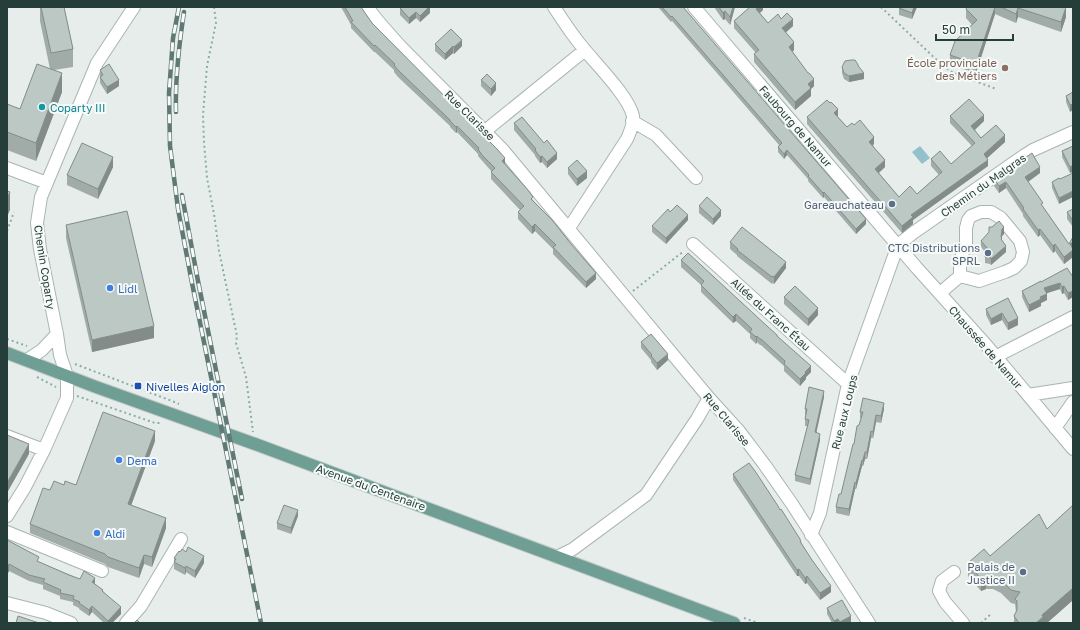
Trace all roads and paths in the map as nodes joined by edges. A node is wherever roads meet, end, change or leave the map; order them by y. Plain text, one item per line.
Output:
1 (134, 7) edge
2 (214, 7) edge
3 (367, 7) edge
4 (554, 7) edge
5 (694, 7) edge
6 (881, 7) edge
7 (585, 50) junction
8 (996, 89) dead end
9 (632, 121) junction
10 (485, 131) junction
11 (1073, 132) edge
12 (7, 168) edge
13 (696, 178) dead end
14 (47, 183) junction
15 (14, 212) dead end
16 (569, 228) junction
17 (7, 231) edge
18 (693, 244) joint
19 (898, 246) junction
20 (960, 276) junction
21 (940, 294) junction
22 (626, 297) junction
23 (1073, 317) edge
24 (57, 334) junction
25 (7, 353) edge
26 (995, 357) junction
27 (27, 360) junction
28 (67, 376) junction
29 (848, 384) junction
30 (1073, 388) edge
31 (1028, 395) junction
32 (709, 398) junction
33 (1073, 402) edge
34 (1055, 428) junction
35 (7, 436) edge
36 (255, 444) junction
37 (1073, 449) edge
38 (44, 450) junction
39 (7, 516) edge
40 (7, 532) edge
41 (811, 535) junction
42 (181, 539) dead end
43 (557, 557) junction
44 (102, 571) dead end
45 (954, 572) dead end
46 (7, 603) edge
47 (991, 614) dead end
48 (71, 623) edge
49 (126, 623) edge
50 (734, 623) edge
51 (869, 623) edge
52 (963, 623) edge
53 (981, 623) edge

1 - 14 street, Chemin Coparty
2 - 36 path
3 - 10 street, Rue Clarisse
4 - 7 street
5 - 19 street, Faubourg de Namur
6 - 8 path
7 - 9 street
7 - 10 street
9 - 13 street
9 - 16 street
10 - 16 street, Rue Clarisse
11 - 19 street, Chemin du Malgras
12 - 14 street
14 - 24 street, Chemin Coparty
15 - 17 path
16 - 22 street, Rue Clarisse
18 - 22 path
18 - 29 street, Allée du Franc Étau
19 - 21 street, Chaussée de Namur
19 - 29 street, Rue aux Loups
20 - 20 street
20 - 21 street
21 - 26 street, Chaussée de Namur
22 - 32 street, Rue Clarisse
23 - 26 street
24 - 27 street
24 - 28 street, Chemin Coparty
25 - 27 main road, Avenue du Centenaire
26 - 31 street, Chaussée de Namur
27 - 28 main road, Avenue du Centenaire
28 - 36 main road, Avenue du Centenaire
28 - 38 street, Chemin Coparty
29 - 41 street, Rue aux Loups
30 - 31 street
31 - 34 street, Chaussée de Namur
32 - 41 street, Rue Clarisse
32 - 43 street
33 - 34 street
34 - 37 street, Chaussée de Namur
35 - 38 street
36 - 43 main road, Avenue du Centenaire
38 - 39 street, Chemin Coparty
40 - 44 street
41 - 51 street, Rue Clarisse
42 - 49 street
43 - 50 main road, Avenue du Centenaire
45 - 52 street
46 - 48 street
47 - 53 path

